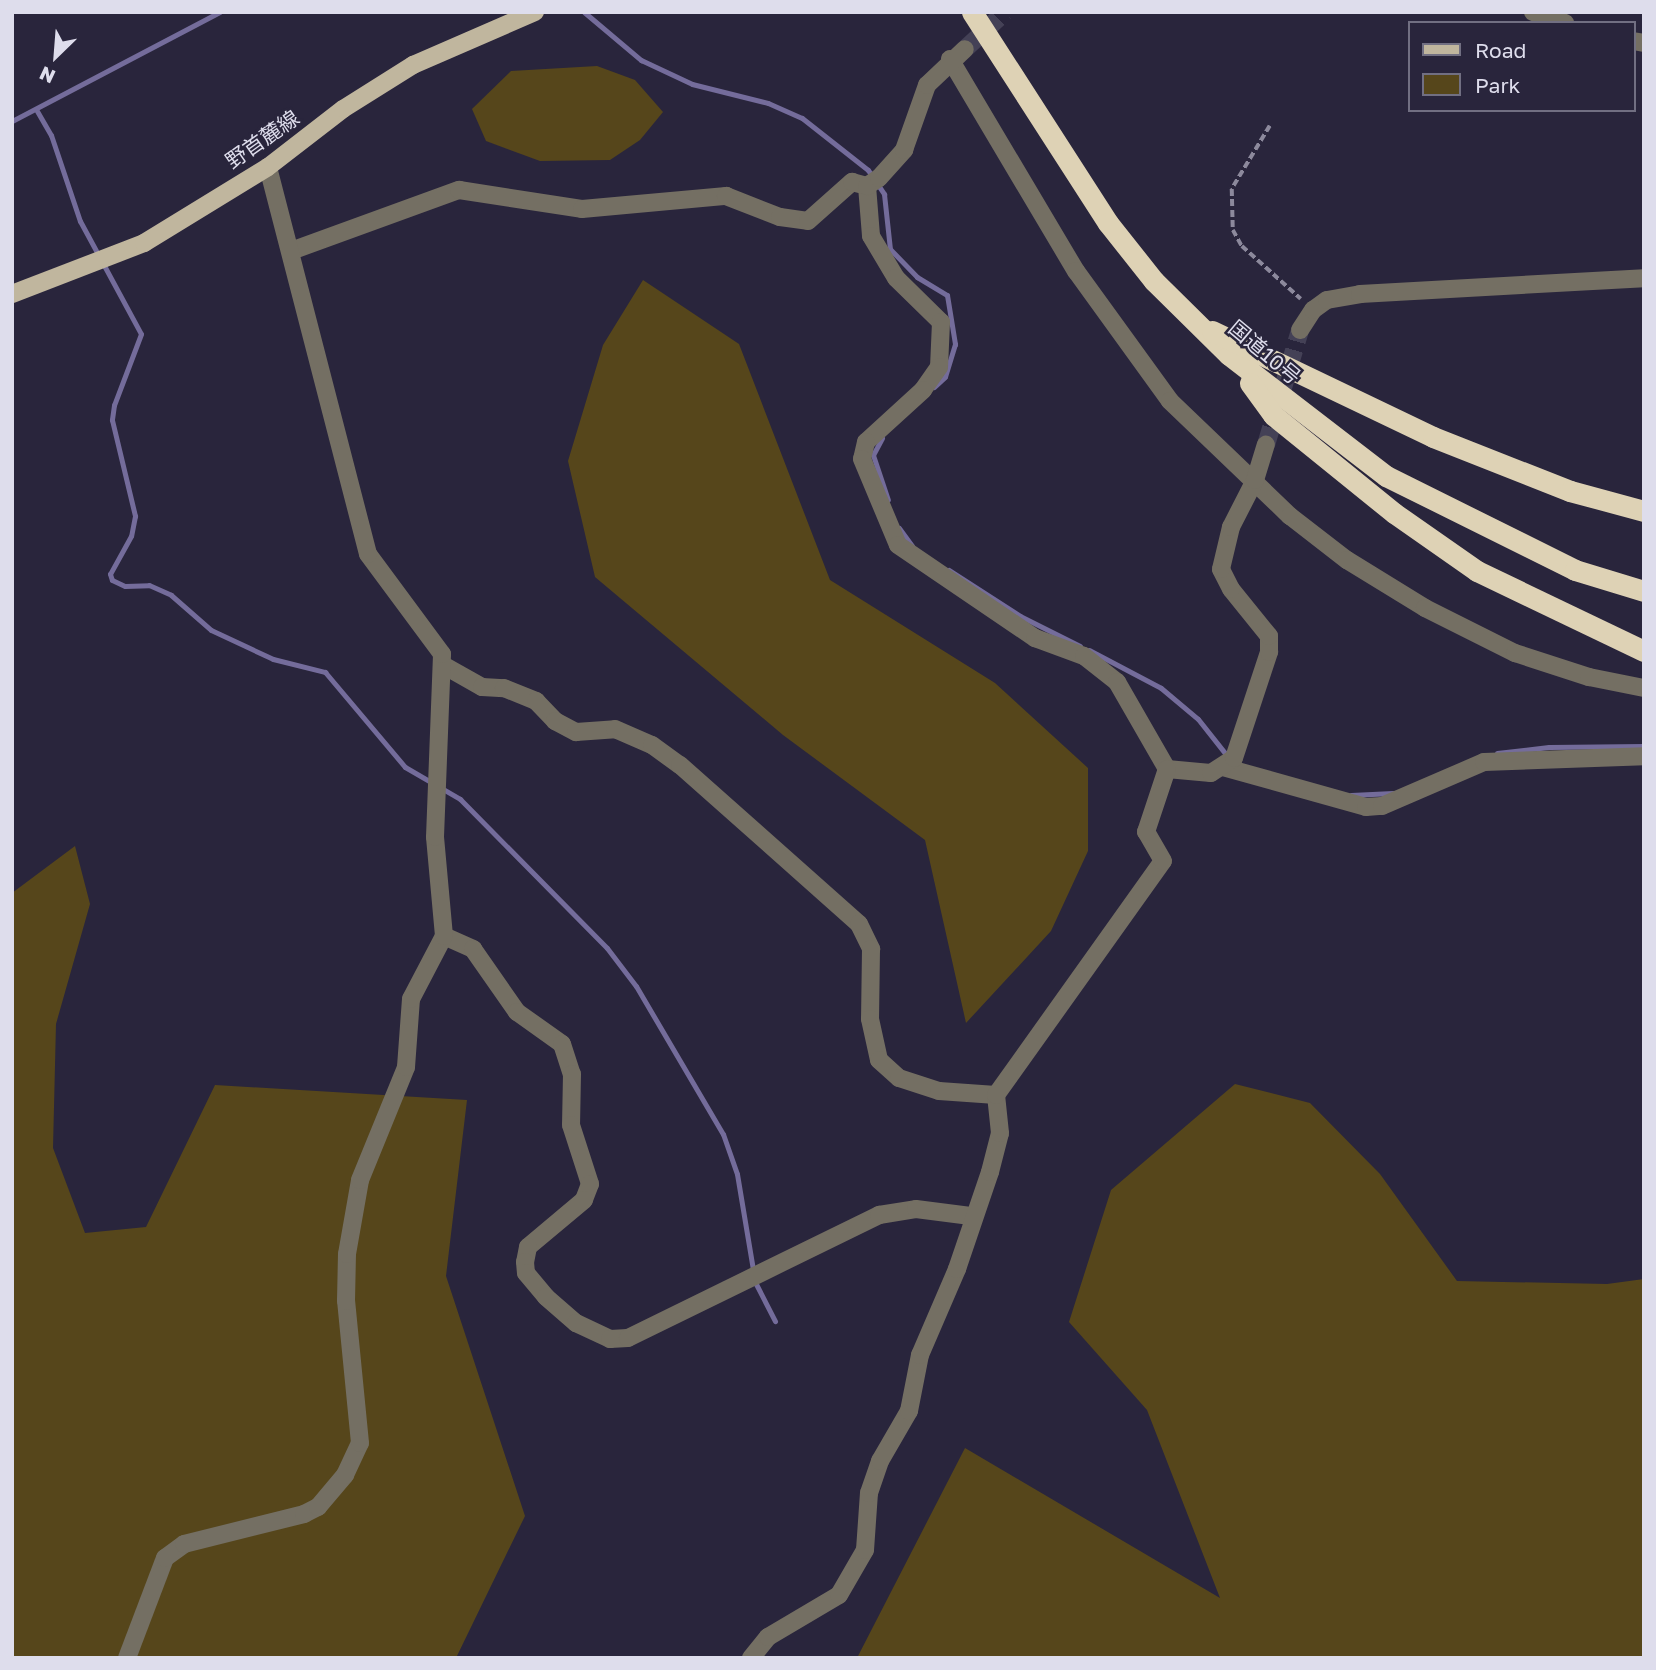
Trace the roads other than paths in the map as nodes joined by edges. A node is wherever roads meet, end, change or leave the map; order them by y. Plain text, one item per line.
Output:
1 (535, 12) edge
2 (972, 12) edge
3 (1533, 12) edge
4 (1559, 21) edge
5 (268, 167) junction
6 (867, 186) junction
7 (290, 251) junction
8 (1644, 278) edge
9 (12, 295) edge
10 (1192, 321) junction
11 (1300, 330) tunnel mouth
12 (1229, 355) junction
13 (1266, 445) tunnel mouth
14 (1255, 480) junction
15 (1644, 511) edge
16 (1644, 591) edge
17 (1644, 651) edge
18 (443, 664) junction
19 (1644, 688) edge
20 (1644, 756) edge
21 (1223, 767) junction
22 (1167, 769) junction
23 (444, 936) junction
24 (996, 1095) junction
25 (971, 1216) junction
26 (127, 1658) edge
27 (751, 1658) edge

1 - 5 main road, 野首麓線
2 - 10 highway, 国道10号
3 - 4 street
5 - 7 street
5 - 9 main road, 野首麓線
6 - 7 street
6 - 14 street
6 - 22 street
7 - 18 street
8 - 11 street
10 - 12 highway, 国道10号
10 - 15 highway
12 - 16 highway, 国道10号
12 - 17 highway
13 - 14 street
14 - 19 street
14 - 21 street
18 - 23 street
18 - 24 street
20 - 21 street
21 - 22 street
22 - 24 street
23 - 25 street
23 - 26 street
24 - 25 street
25 - 27 street

